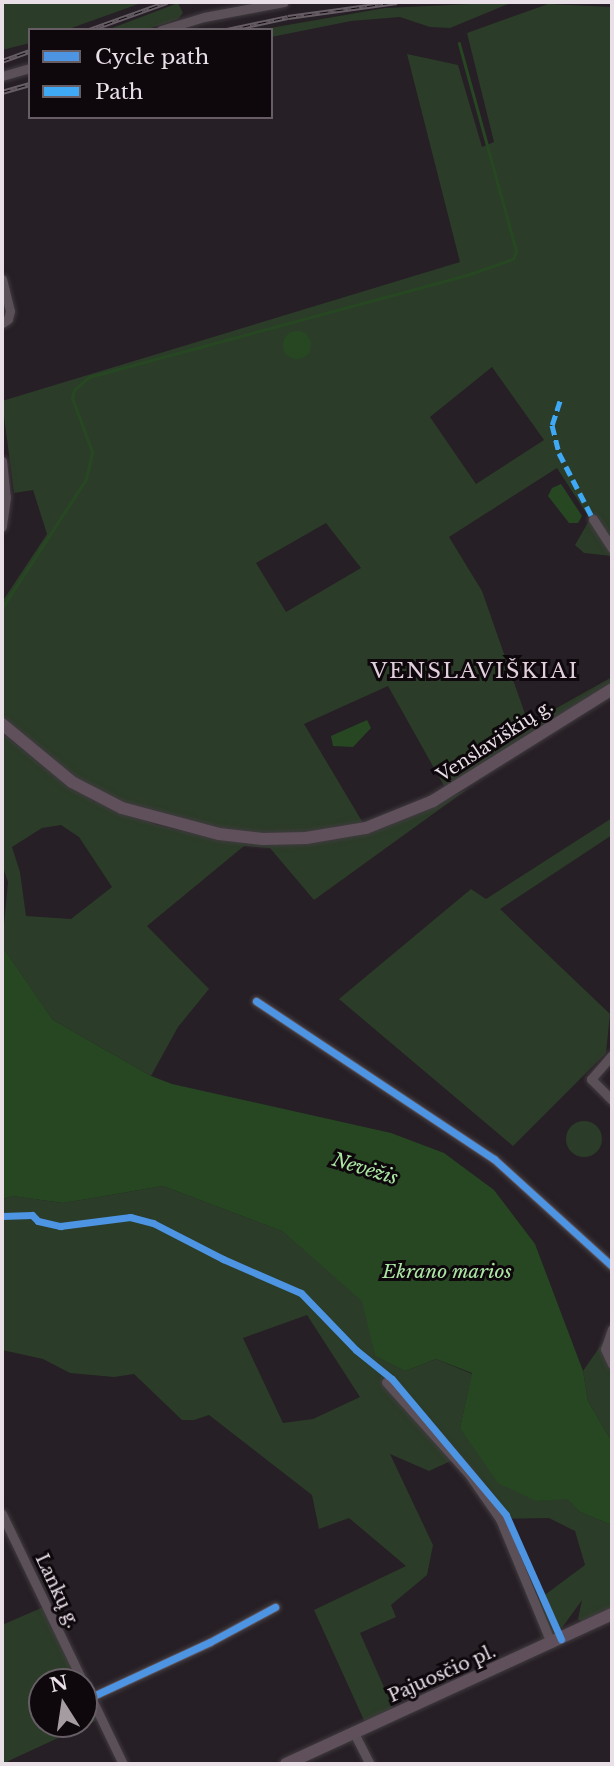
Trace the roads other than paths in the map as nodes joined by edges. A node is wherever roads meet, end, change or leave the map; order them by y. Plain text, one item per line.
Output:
1 (284, 2) edge
2 (168, 28) edge
3 (28, 69) edge
4 (2, 76) edge
5 (2, 279) edge
6 (2, 323) edge
7 (2, 461) edge
8 (593, 519) dead end
9 (2, 527) edge
10 (612, 548) edge
11 (612, 689) edge
12 (2, 723) edge
13 (256, 1001) dead end
14 (612, 1055) edge
15 (612, 1100) edge
16 (612, 1266) edge
17 (612, 1329) edge
18 (612, 1364) edge
19 (386, 1382) dead end
20 (2, 1514) edge
21 (275, 1607) dead end
22 (612, 1614) edge
23 (551, 1643) junction
24 (77, 1668) edge
25 (98, 1694) edge
26 (98, 1712) edge
27 (354, 1733) junction
28 (123, 1764) edge
29 (286, 1764) edge
30 (370, 1764) edge

1 - 2 street
3 - 4 street
5 - 6 street
7 - 9 street
8 - 10 street
11 - 12 main road, Venslaviškių g.
13 - 16 street
14 - 15 street
17 - 18 street
19 - 23 street
20 - 24 street, Lankų g.
21 - 25 street
22 - 23 main road, Pajuosčio pl.
23 - 27 main road, Pajuosčio pl.
26 - 28 street, Lankų g.
27 - 29 main road, Pajuosčio pl.
27 - 30 street

